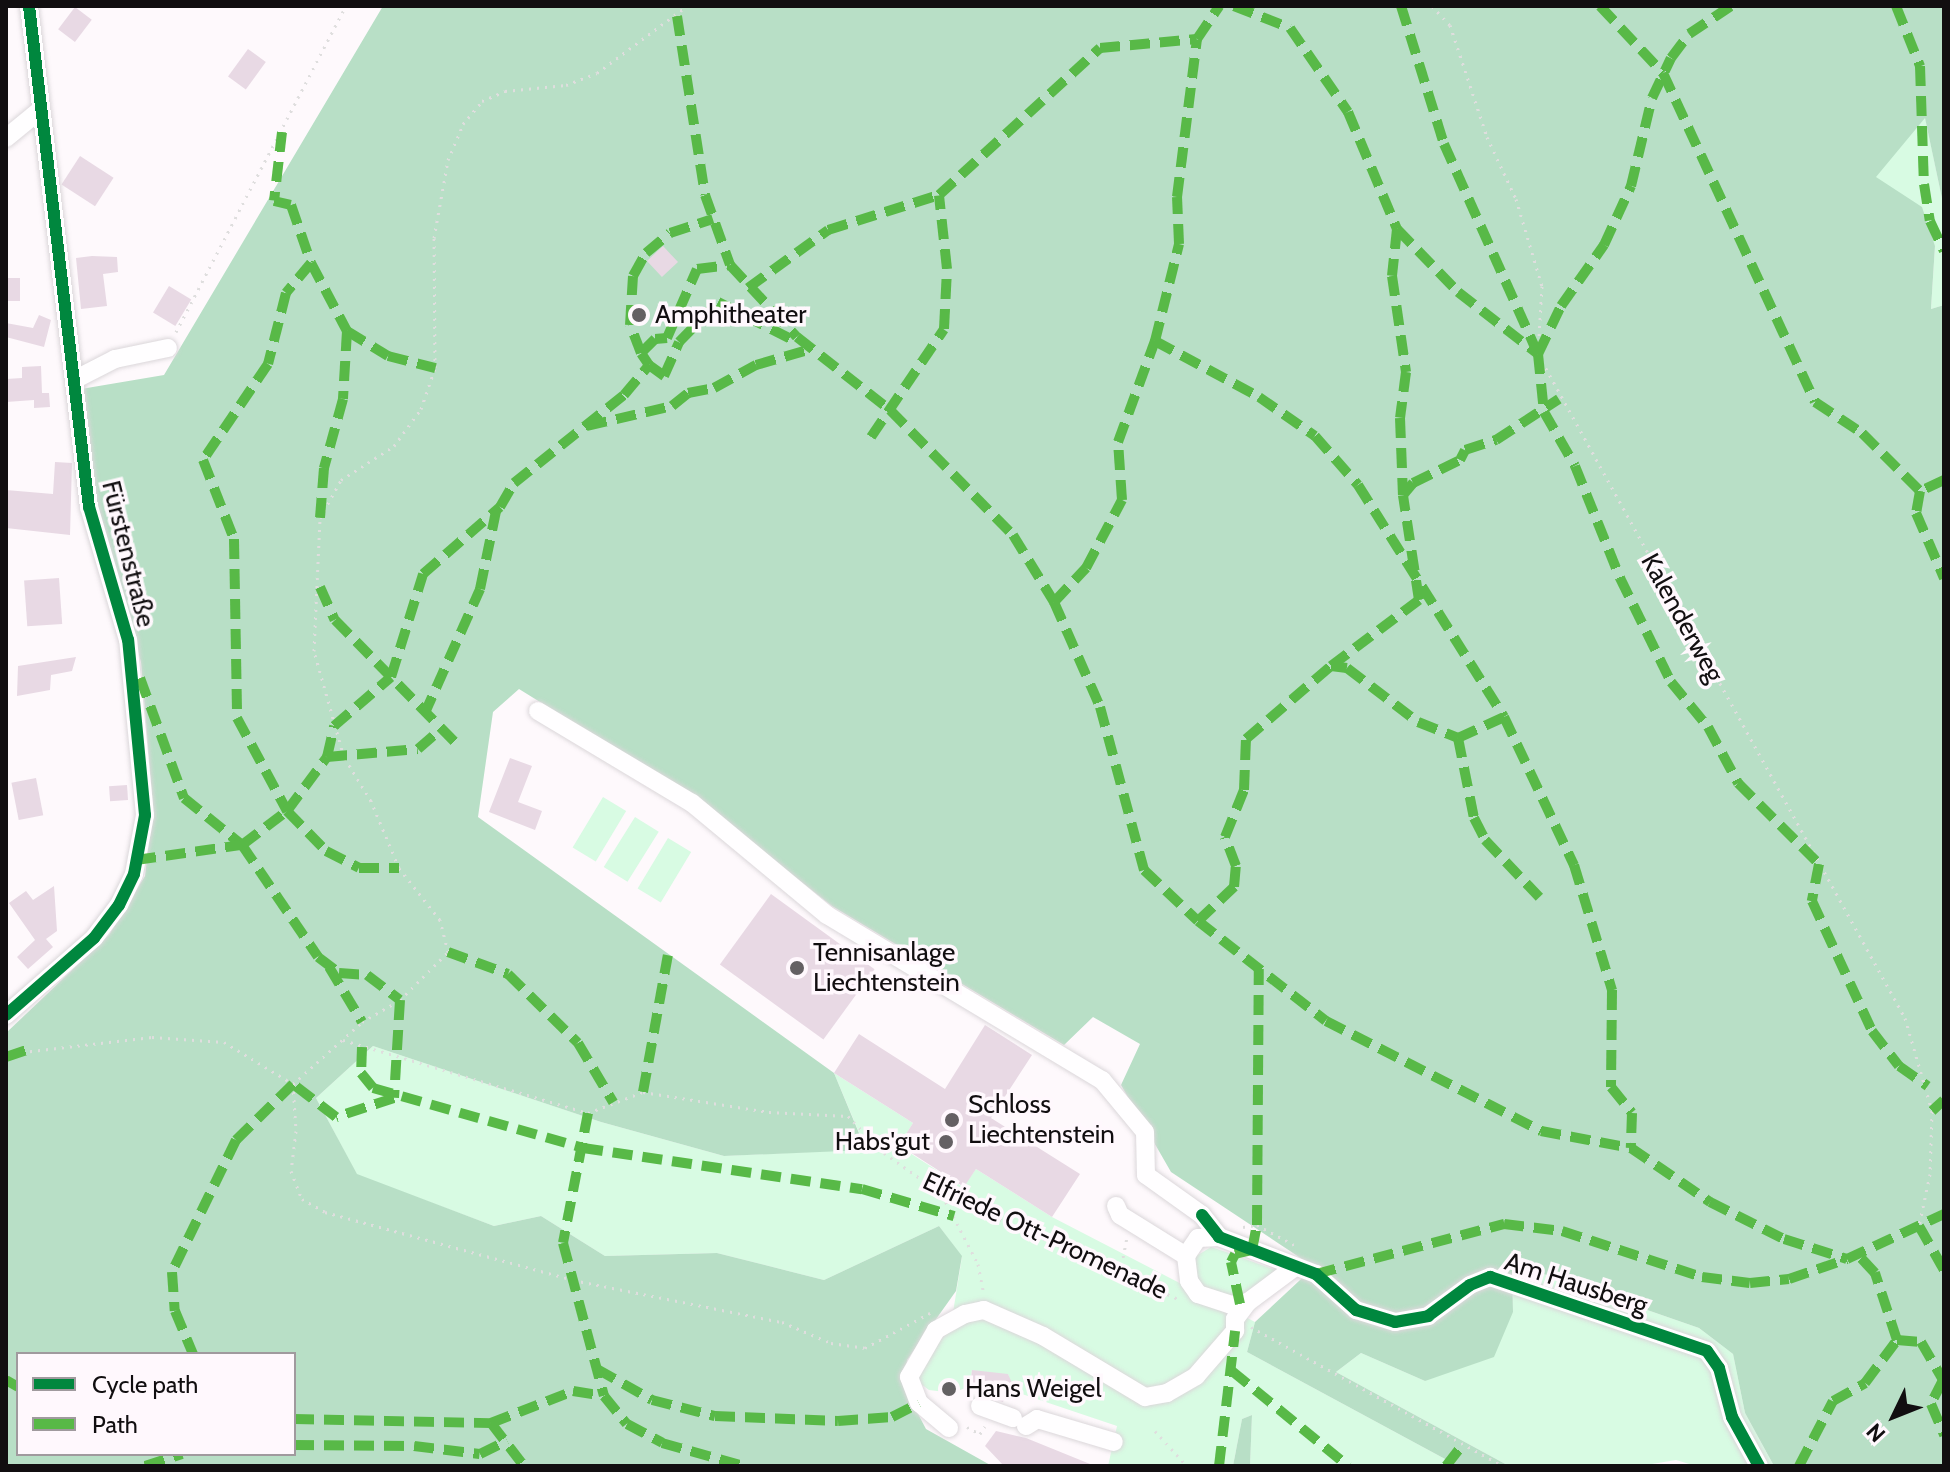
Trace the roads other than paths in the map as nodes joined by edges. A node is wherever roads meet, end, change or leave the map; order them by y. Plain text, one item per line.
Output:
1 (29, 6) edge
2 (39, 111) junction
3 (6, 138) edge
4 (168, 348) road end
5 (74, 380) junction
6 (538, 711) dead end
7 (6, 1015) edge
8 (1116, 1206) dead end
9 (1219, 1237) junction
10 (1186, 1256) junction
11 (1295, 1267) junction
12 (1248, 1302) junction
13 (980, 1406) dead end
14 (956, 1426) road end
15 (1114, 1442) dead end
16 (1759, 1466) edge

1 - 2 street, Fürstenstraße
2 - 3 street
2 - 5 street, Fürstenstraße
4 - 5 street
5 - 7 street, Fürstenstraße
6 - 9 street
8 - 10 street
9 - 10 street
9 - 11 street, Am Hausberg
10 - 12 street
11 - 12 street
11 - 16 street, Am Hausberg
12 - 14 street
13 - 15 street

